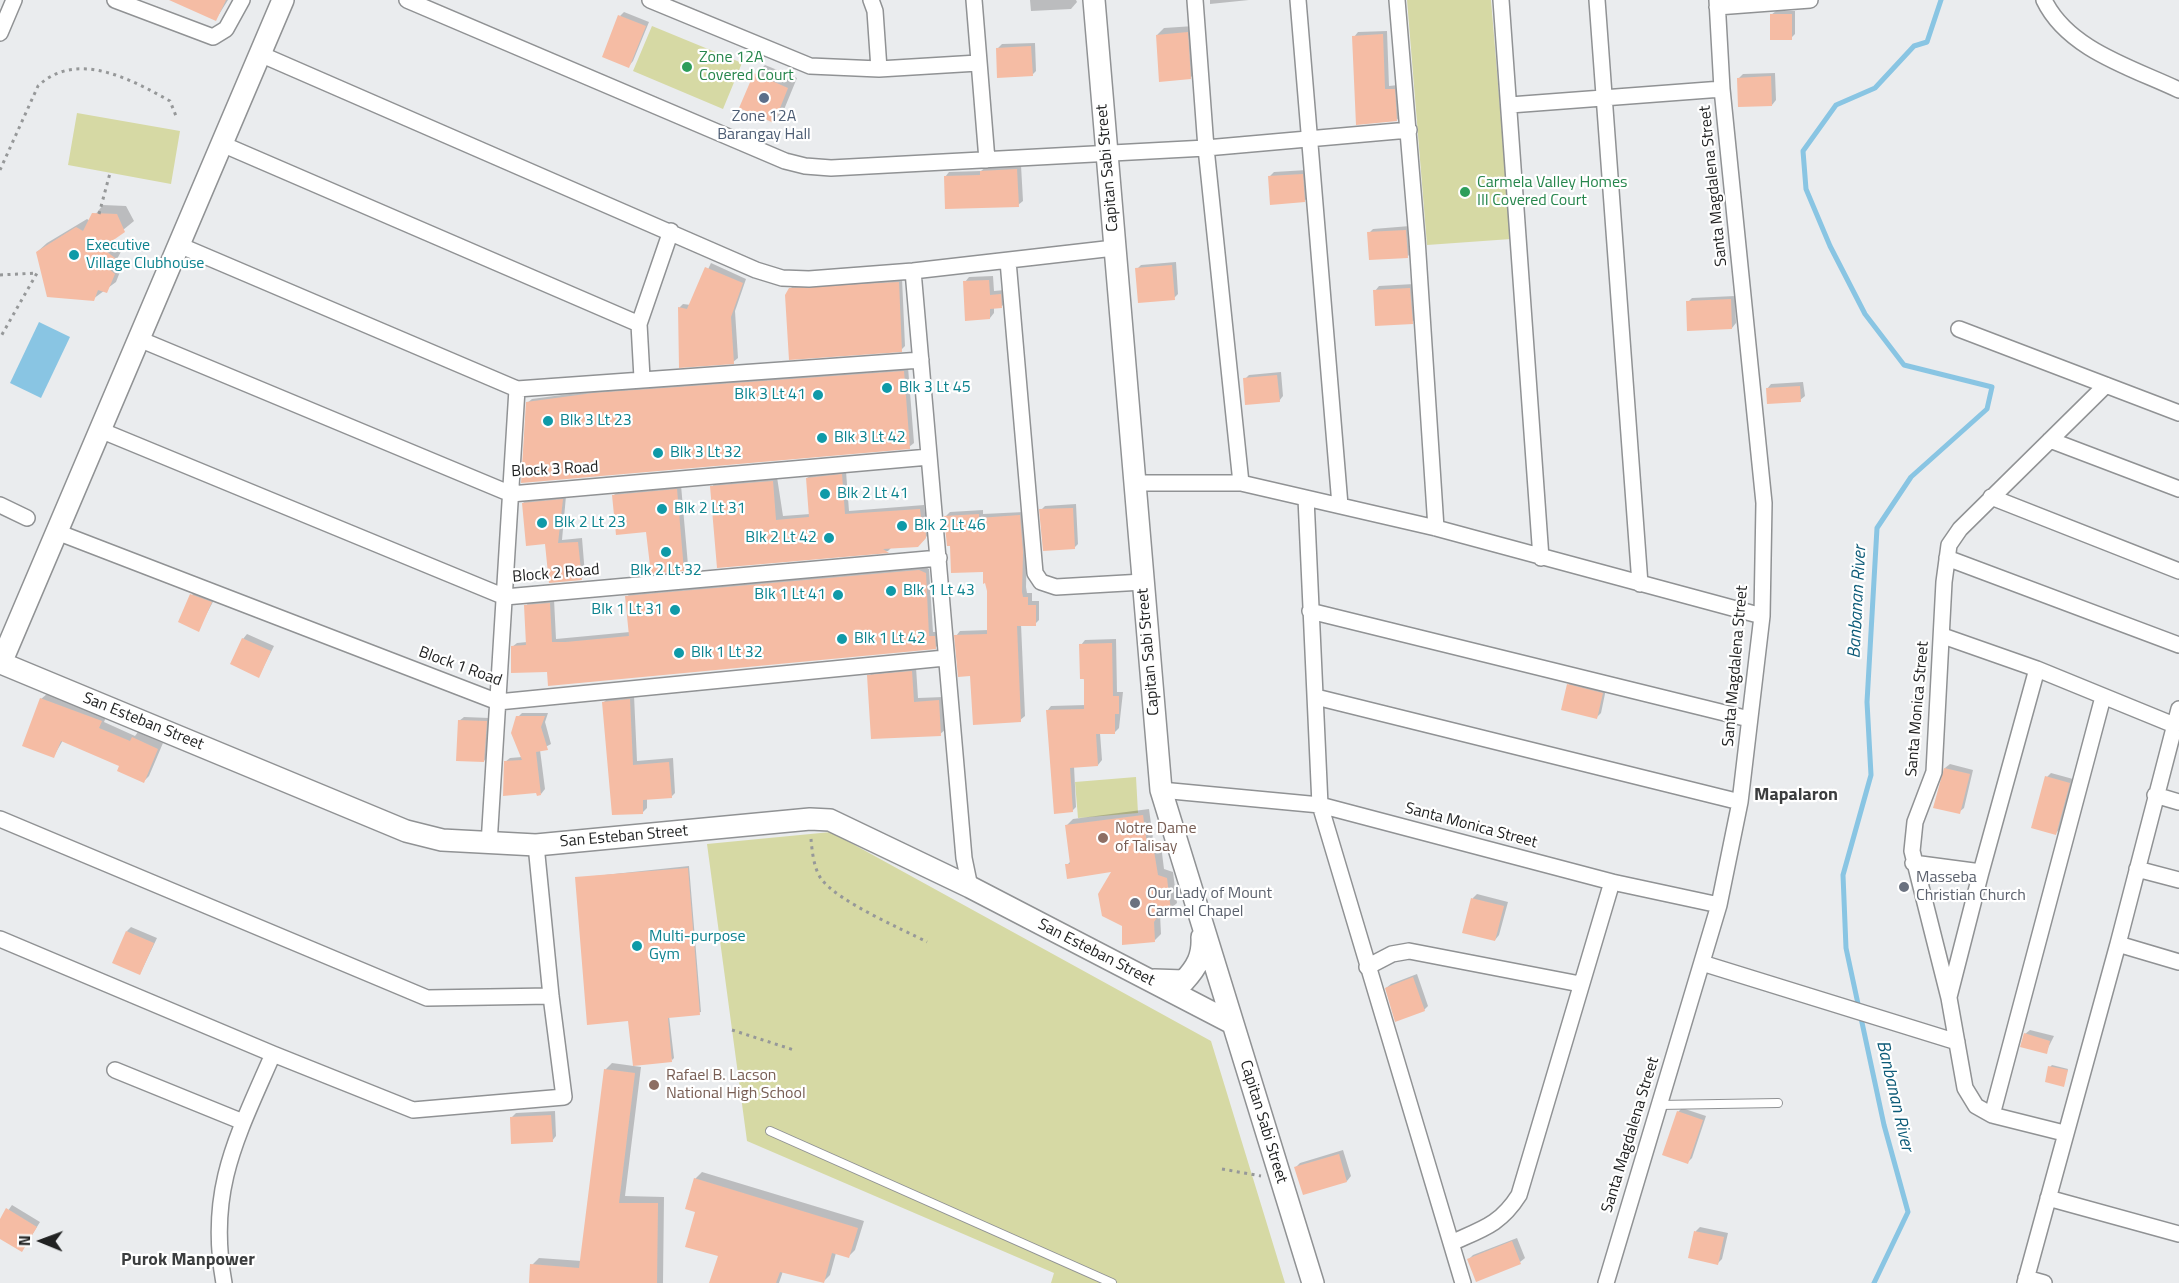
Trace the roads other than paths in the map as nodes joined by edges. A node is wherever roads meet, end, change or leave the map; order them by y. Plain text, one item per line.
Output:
1 (14, 0) edge
2 (115, 0) edge
3 (242, 0) edge
4 (283, 0) edge
5 (407, 0) edge
6 (651, 0) edge
7 (871, 0) edge
8 (974, 0) edge
9 (1094, 0) edge
10 (1195, 0) edge
11 (1298, 0) edge
12 (1397, 0) edge
13 (1501, 0) edge
14 (1597, 0) edge
15 (1810, 0) edge
16 (2044, 0) edge
17 (1717, 4) edge
18 (0, 33) edge
19 (260, 54) junction
20 (978, 63) junction
21 (879, 69) junction
22 (1722, 89) junction
23 (2179, 90) edge
24 (1606, 97) junction
25 (1510, 105) junction
26 (1409, 130) junction
27 (1308, 138) junction
28 (222, 144) junction
29 (1206, 148) junction
30 (1107, 154) junction
31 (987, 160) junction
32 (671, 231) junction
33 (179, 245) junction
34 (1114, 248) junction
35 (1008, 261) junction
36 (913, 271) junction
37 (639, 324) junction
38 (1959, 329) dead end
39 (139, 339) junction
40 (921, 360) junction
41 (642, 378) junction
42 (2106, 385) junction
43 (517, 389) junction
44 (2179, 413) edge
45 (100, 430) junction
46 (2050, 440) junction
47 (929, 457) junction
48 (1134, 483) junction
49 (1241, 483) junction
50 (2179, 489) edge
51 (511, 494) junction
52 (1991, 497) junction
53 (1306, 498) junction
54 (0, 505) edge
55 (1340, 505) junction
56 (27, 518) dead end
57 (1436, 528) junction
58 (57, 532) junction
59 (939, 558) junction
60 (1541, 558) junction
61 (1947, 558) junction
62 (2179, 571) edge
63 (1143, 582) junction
64 (1640, 584) junction
65 (505, 597) junction
66 (1310, 611) junction
67 (1762, 616) junction
68 (1942, 636) junction
69 (2179, 645) edge
70 (945, 658) junction
71 (0, 664) edge
72 (2037, 669) junction
73 (1316, 697) junction
74 (2103, 697) junction
75 (498, 702) junction
76 (2179, 709) edge
77 (1749, 718) junction
78 (2174, 725) junction
79 (1161, 790) junction
80 (2155, 795) junction
81 (1740, 802) junction
82 (2179, 802) edge
83 (1320, 805) junction
84 (0, 819) edge
85 (489, 844) junction
86 (536, 845) junction
87 (1913, 863) junction
88 (2137, 869) junction
89 (1981, 872) junction
90 (2179, 880) edge
91 (1612, 882) junction
92 (970, 887) junction
93 (1719, 905) junction
94 (1201, 924) junction
95 (0, 939) edge
96 (2118, 944) junction
97 (2179, 962) edge
98 (1702, 963) junction
99 (1367, 967) junction
100 (1143, 978) junction
101 (1580, 984) junction
102 (550, 996) junction
103 (1949, 998) junction
104 (1232, 1023) junction
105 (1957, 1042) junction
106 (273, 1054) junction
107 (115, 1070) dead end
108 (1778, 1103) dead end
109 (1659, 1105) junction
110 (1992, 1115) junction
111 (243, 1122) junction
112 (770, 1131) dead end
113 (2064, 1133) junction
114 (2048, 1198) junction
115 (2179, 1234) edge
116 (1451, 1243) junction
117 (2025, 1281) edge
118 (224, 1283) edge
119 (1112, 1283) edge
120 (1313, 1283) edge
121 (1463, 1283) edge
122 (1605, 1283) edge
123 (2044, 1283) edge

1 - 18 street
2 - 3 street
4 - 19 street
5 - 31 street
6 - 21 street
7 - 21 street
8 - 20 street
9 - 30 street, Capitan Sabi Street
10 - 29 street
11 - 27 street
12 - 26 street
13 - 25 street
14 - 24 street
15 - 17 street
16 - 23 street
17 - 22 street, Santa Magdalena Street
19 - 28 street
19 - 32 street
20 - 21 street
20 - 31 street
22 - 24 street
22 - 67 street, Santa Magdalena Street
24 - 25 street
24 - 64 street
25 - 60 street
26 - 27 street
26 - 57 street
27 - 29 street
27 - 55 street
28 - 33 street
28 - 37 street
29 - 30 street
29 - 49 street
30 - 31 street
30 - 34 street, Capitan Sabi Street
32 - 36 street
32 - 37 street
33 - 39 street
33 - 43 street
34 - 35 street
34 - 48 street, Capitan Sabi Street
35 - 36 street
35 - 63 street
36 - 40 street
37 - 41 street
38 - 42 street
39 - 45 street
39 - 51 street, Block 3 Road
40 - 41 street
40 - 47 street
41 - 43 street
42 - 44 street
42 - 46 street, Santa Monica Street
43 - 51 street
45 - 58 street
45 - 65 street, Block 2 Road
46 - 50 street
46 - 52 street, Santa Monica Street
47 - 51 street, Block 3 Road
47 - 59 street
48 - 49 street
48 - 63 street, Capitan Sabi Street
49 - 53 street
51 - 65 street
52 - 61 street, Santa Monica Street
52 - 62 street
53 - 55 street
53 - 66 street
54 - 56 street
55 - 57 street
57 - 60 street
58 - 71 street
58 - 75 street, Block 1 Road
59 - 65 street, Block 2 Road
59 - 70 street
60 - 64 street
61 - 68 street, Santa Monica Street
61 - 69 street
63 - 79 street, Capitan Sabi Street
64 - 67 street
65 - 75 street
66 - 73 street
66 - 77 street
67 - 77 street, Santa Magdalena Street
68 - 72 street
68 - 87 street, Santa Monica Street
70 - 75 street, Block 1 Road
70 - 92 street
71 - 85 street, San Esteban Street
72 - 74 street
72 - 89 street
73 - 81 street
73 - 83 street
74 - 78 street
74 - 110 street
75 - 85 street
76 - 78 street
77 - 81 street, Santa Magdalena Street
78 - 80 street
79 - 83 street, Santa Monica Street
79 - 94 street, Capitan Sabi Street
80 - 82 street
80 - 88 street
81 - 93 street, Santa Magdalena Street
83 - 91 street, Santa Monica Street
83 - 99 street
84 - 102 street
85 - 86 street, San Esteban Street
86 - 92 street, San Esteban Street
86 - 102 street
87 - 89 street
87 - 103 street, Santa Monica Street
88 - 90 street
88 - 96 street
89 - 103 street
91 - 93 street, Santa Monica Street
91 - 101 street
92 - 100 street, San Esteban Street
93 - 98 street, Santa Magdalena Street
94 - 100 street
94 - 104 street, Capitan Sabi Street
95 - 106 street
96 - 97 street
96 - 113 street
98 - 105 street
98 - 109 street, Santa Magdalena Street
99 - 101 street
99 - 116 street
100 - 104 street, San Esteban Street
101 - 116 street
102 - 106 street
103 - 105 street, Santa Monica Street
104 - 120 street, Capitan Sabi Street
105 - 110 street, Santa Monica Street
106 - 111 street
107 - 111 street
108 - 109 lane
109 - 122 street, Santa Magdalena Street
110 - 113 street
111 - 118 street
112 - 119 lane
113 - 114 street
114 - 115 street
114 - 117 street
116 - 121 street
117 - 123 street

